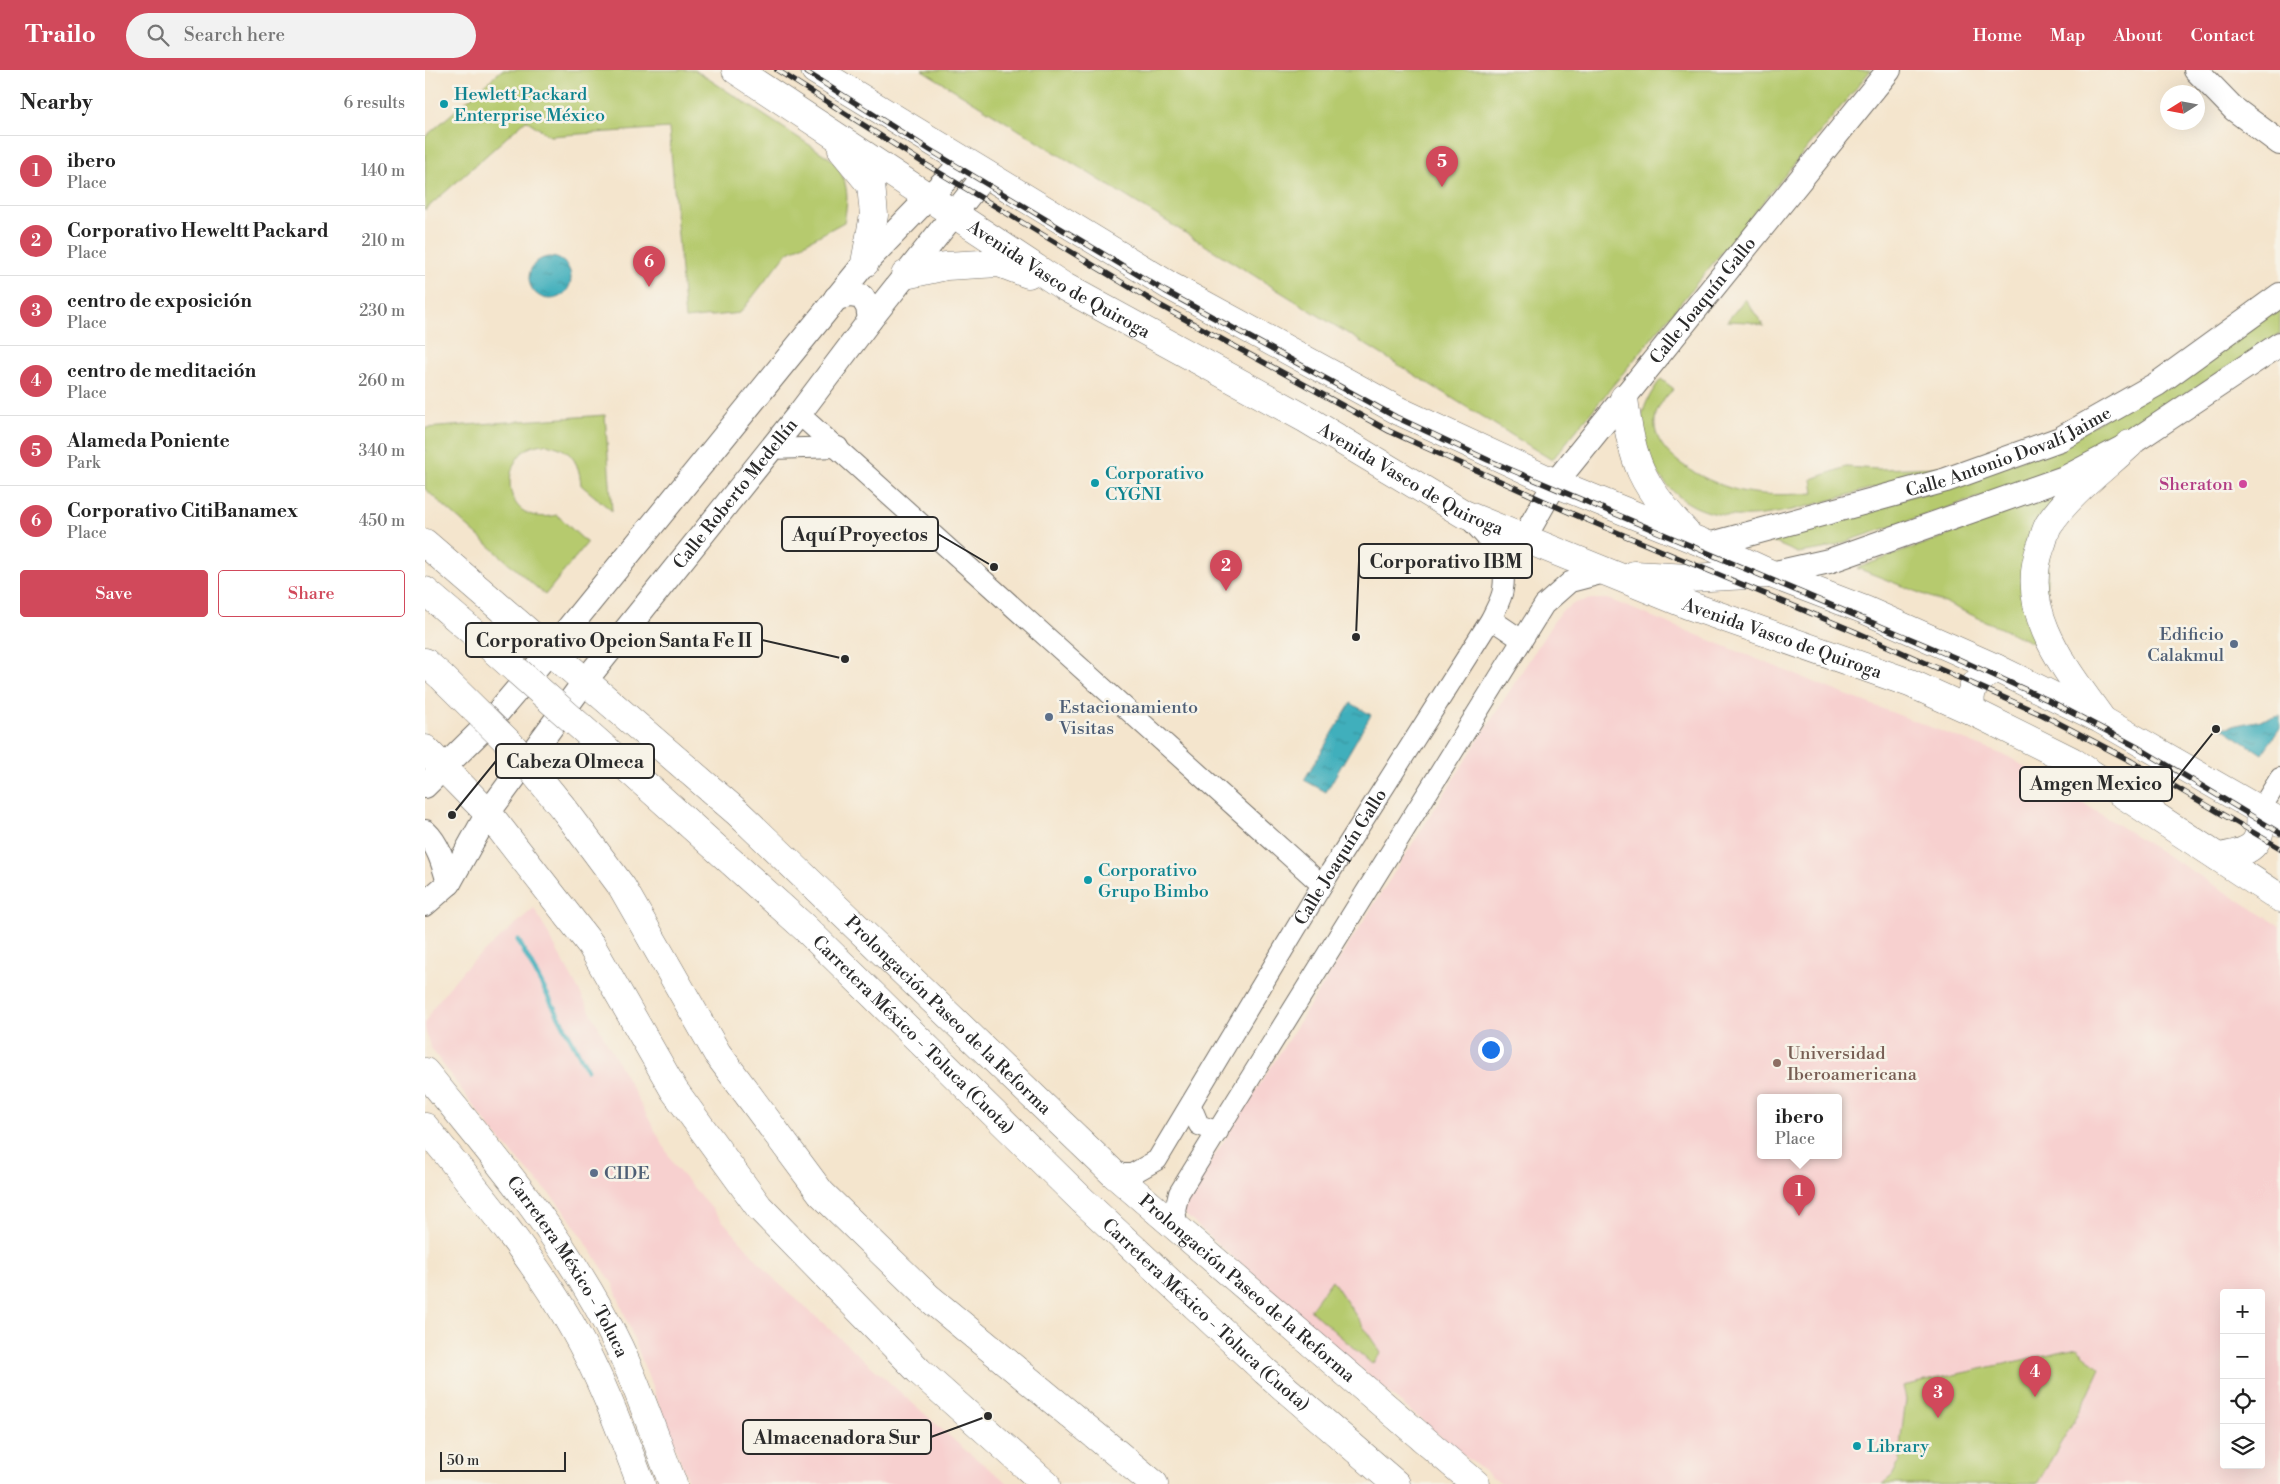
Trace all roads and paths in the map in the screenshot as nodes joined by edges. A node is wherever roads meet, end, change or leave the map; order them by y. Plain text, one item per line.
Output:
1 (736, 70) edge
2 (815, 70) edge
3 (1889, 70) edge
4 (2196, 70) edge
5 (821, 126) junction
6 (2280, 143) edge
7 (974, 168) junction
8 (929, 198) junction
9 (953, 214) junction
10 (865, 263) junction
11 (905, 275) junction
12 (1063, 286) junction
13 (2280, 295) edge
14 (836, 298) junction
15 (870, 320) junction
16 (2280, 344) edge
17 (1624, 398) junction
18 (799, 414) junction
19 (2130, 444) junction
20 (838, 447) junction
21 (770, 449) junction
22 (1555, 482) junction
23 (1465, 514) junction
24 (1524, 538) junction
25 (1700, 542) junction
26 (425, 543) edge
27 (1608, 572) junction
28 (1771, 574) junction
29 (425, 591) edge
30 (1491, 619) junction
31 (1522, 640) junction
32 (550, 651) junction
33 (1996, 668) junction
34 (434, 669) edge
35 (585, 681) junction
36 (1972, 711) junction
37 (2100, 719) junction
38 (425, 749) edge
39 (445, 768) junction
40 (2280, 778) edge
41 (425, 786) edge
42 (489, 813) junction
43 (2270, 816) edge
44 (425, 832) edge
45 (2218, 857) junction
46 (449, 883) junction
47 (1321, 885) junction
48 (2278, 895) edge
49 (425, 904) edge
50 (425, 1072) edge
51 (1191, 1106) junction
52 (425, 1127) edge
53 (1218, 1132) junction
54 (1114, 1174) junction
55 (1177, 1229) junction
56 (641, 1484) edge
57 (673, 1484) edge
58 (1046, 1484) edge
59 (1154, 1484) edge
60 (1396, 1484) edge
61 (1476, 1484) edge

1 - 5 main road, Avenida Vasco de Quiroga
2 - 7 main road
3 - 17 street, Calle Joaquín Gallo
4 - 6 street
5 - 8 main road, Avenida Vasco de Quiroga
5 - 10 main road
7 - 8 street
7 - 9 street, Calle Roberto Medellín
7 - 22 main road
8 - 9 main road, Avenida Vasco de Quiroga
8 - 10 street
9 - 11 street, Calle Roberto Medellín
9 - 12 main road, Avenida Vasco de Quiroga
10 - 14 street
11 - 12 main road
11 - 15 street, Calle Roberto Medellín
12 - 23 main road, Avenida Vasco de Quiroga
13 - 25 street, Calle Antonio Dovalí Jaime
14 - 15 street
14 - 32 street
15 - 18 street, Calle Roberto Medellín
16 - 19 street
17 - 22 street, Calle Joaquín Gallo
17 - 25 main road
18 - 20 street
18 - 21 street, Calle Roberto Medellín
19 - 28 street
19 - 37 main road
20 - 21 street
20 - 47 street
21 - 35 street, Calle Roberto Medellín
22 - 24 street, Calle Joaquín Gallo
22 - 25 main road
23 - 24 main road, Avenida Vasco de Quiroga
23 - 30 street, Calle Joaquín Gallo
24 - 27 main road, Avenida Vasco de Quiroga
25 - 28 main road
26 - 32 main road, Prolongación Paseo de la Reforma
27 - 28 main road
27 - 31 street
27 - 36 main road, Avenida Vasco de Quiroga
28 - 33 main road
29 - 60 main road, Carretera México - Toluca (Cuota), bridge
30 - 31 street
30 - 47 street, Calle Joaquín Gallo
31 - 53 street
32 - 35 main road, Prolongación Paseo de la Reforma
32 - 39 street
33 - 36 main road
33 - 37 main road
34 - 59 main road, bridge
35 - 42 street, Calle Roberto Medellín
35 - 54 main road, Prolongación Paseo de la Reforma
36 - 45 main road, Avenida Vasco de Quiroga
37 - 43 main road
38 - 39 main road
39 - 41 street
39 - 42 main road
40 - 43 street
42 - 46 street, Calle Roberto Medellín
42 - 58 main road
43 - 45 main road
44 - 46 street
45 - 48 main road, Avenida Vasco de Quiroga
46 - 49 street, Calle Roberto Medellín
47 - 51 street, Calle Joaquín Gallo
50 - 57 main road, Carretera México - Toluca
51 - 53 street
51 - 54 street, Calle Joaquín Gallo
52 - 56 main road, Carretera México - Toluca
53 - 55 street
54 - 55 main road, Prolongación Paseo de la Reforma
55 - 61 main road, Prolongación Paseo de la Reforma

